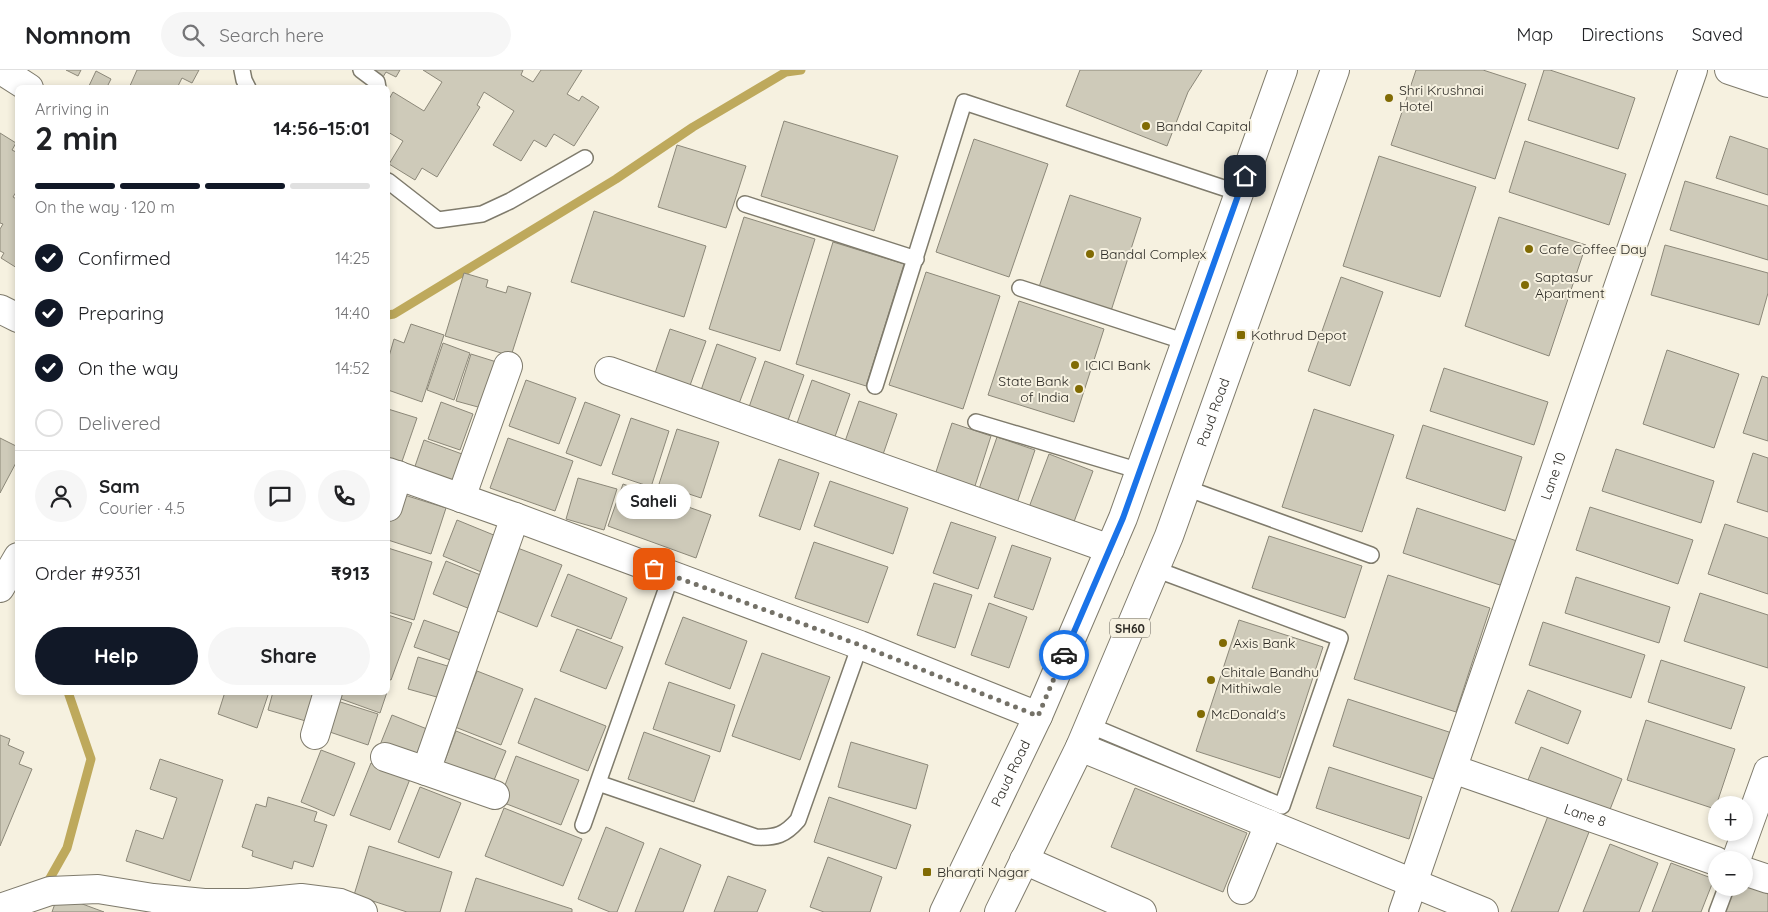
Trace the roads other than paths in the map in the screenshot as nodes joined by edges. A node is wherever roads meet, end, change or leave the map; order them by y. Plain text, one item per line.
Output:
1 (1, 70) edge
2 (242, 70) edge
3 (361, 70) edge
4 (1283, 70) edge
5 (1335, 70) edge
6 (1693, 70) edge
7 (1729, 70) edge
8 (1768, 83) edge
9 (24, 85) edge
10 (246, 85) edge
11 (377, 85) edge
12 (585, 158) dead end
13 (390, 183) edge
14 (1239, 193) junction
15 (745, 204) dead end
16 (916, 259) junction
17 (1020, 288) dead end
18 (0, 309) edge
19 (15, 316) edge
20 (1186, 342) junction
21 (508, 366) dead end
22 (609, 371) dead end
23 (875, 386) dead end
24 (976, 422) dead end
25 (1140, 471) junction
26 (393, 473) edge
27 (1186, 488) junction
28 (390, 493) edge
29 (461, 498) junction
30 (515, 517) junction
31 (1110, 548) junction
32 (1371, 555) dead end
33 (1155, 569) junction
34 (671, 576) junction
35 (860, 645) junction
36 (327, 695) edge
37 (1038, 716) junction
38 (315, 735) dead end
39 (1084, 736) junction
40 (385, 757) dead end
41 (1453, 769) junction
42 (426, 771) junction
43 (1768, 771) edge
44 (598, 783) junction
45 (495, 796) dead end
46 (1269, 824) junction
47 (583, 825) dead end
48 (1739, 851) edge
49 (1708, 858) edge
50 (1024, 860) junction
51 (1753, 874) edge
52 (1768, 879) edge
53 (1414, 883) junction
54 (1242, 890) dead end
55 (1723, 896) edge
56 (0, 908) edge
57 (363, 912) edge
58 (944, 912) edge
59 (999, 912) edge
60 (1142, 912) edge
61 (1403, 912) edge
62 (1484, 912) edge
63 (1717, 912) edge

1 - 9 street
2 - 10 lane
3 - 11 lane
4 - 14 street, Paud Road
5 - 27 street, Paud Road / SH60
6 - 41 street, Lane 10
7 - 8 street
12 - 13 lane
14 - 16 lane
14 - 20 street, Paud Road
15 - 16 lane
16 - 23 lane
17 - 20 lane
18 - 19 street
20 - 25 street, Paud Road
21 - 29 street
22 - 31 street
24 - 25 lane
25 - 31 street, Paud Road
26 - 28 street
26 - 29 street
27 - 32 lane
27 - 33 street, Paud Road / SH60
29 - 30 street
30 - 34 street
30 - 42 street
31 - 37 street, Paud Road
33 - 39 street, Paud Road / SH60
33 - 39 lane
34 - 35 street
34 - 44 lane
35 - 37 street
35 - 44 lane
36 - 38 street
37 - 58 street, Paud Road
39 - 46 street
39 - 50 street, Paud Road / SH60
40 - 42 street
41 - 49 street, Lane 8
41 - 53 street, Lane 10
42 - 45 street
43 - 48 street
44 - 47 lane
46 - 53 street
46 - 54 street
50 - 59 street, Paud Road / SH60
50 - 60 street
51 - 52 street
53 - 61 street, Lane 10
53 - 62 street
55 - 63 lane
56 - 57 street

